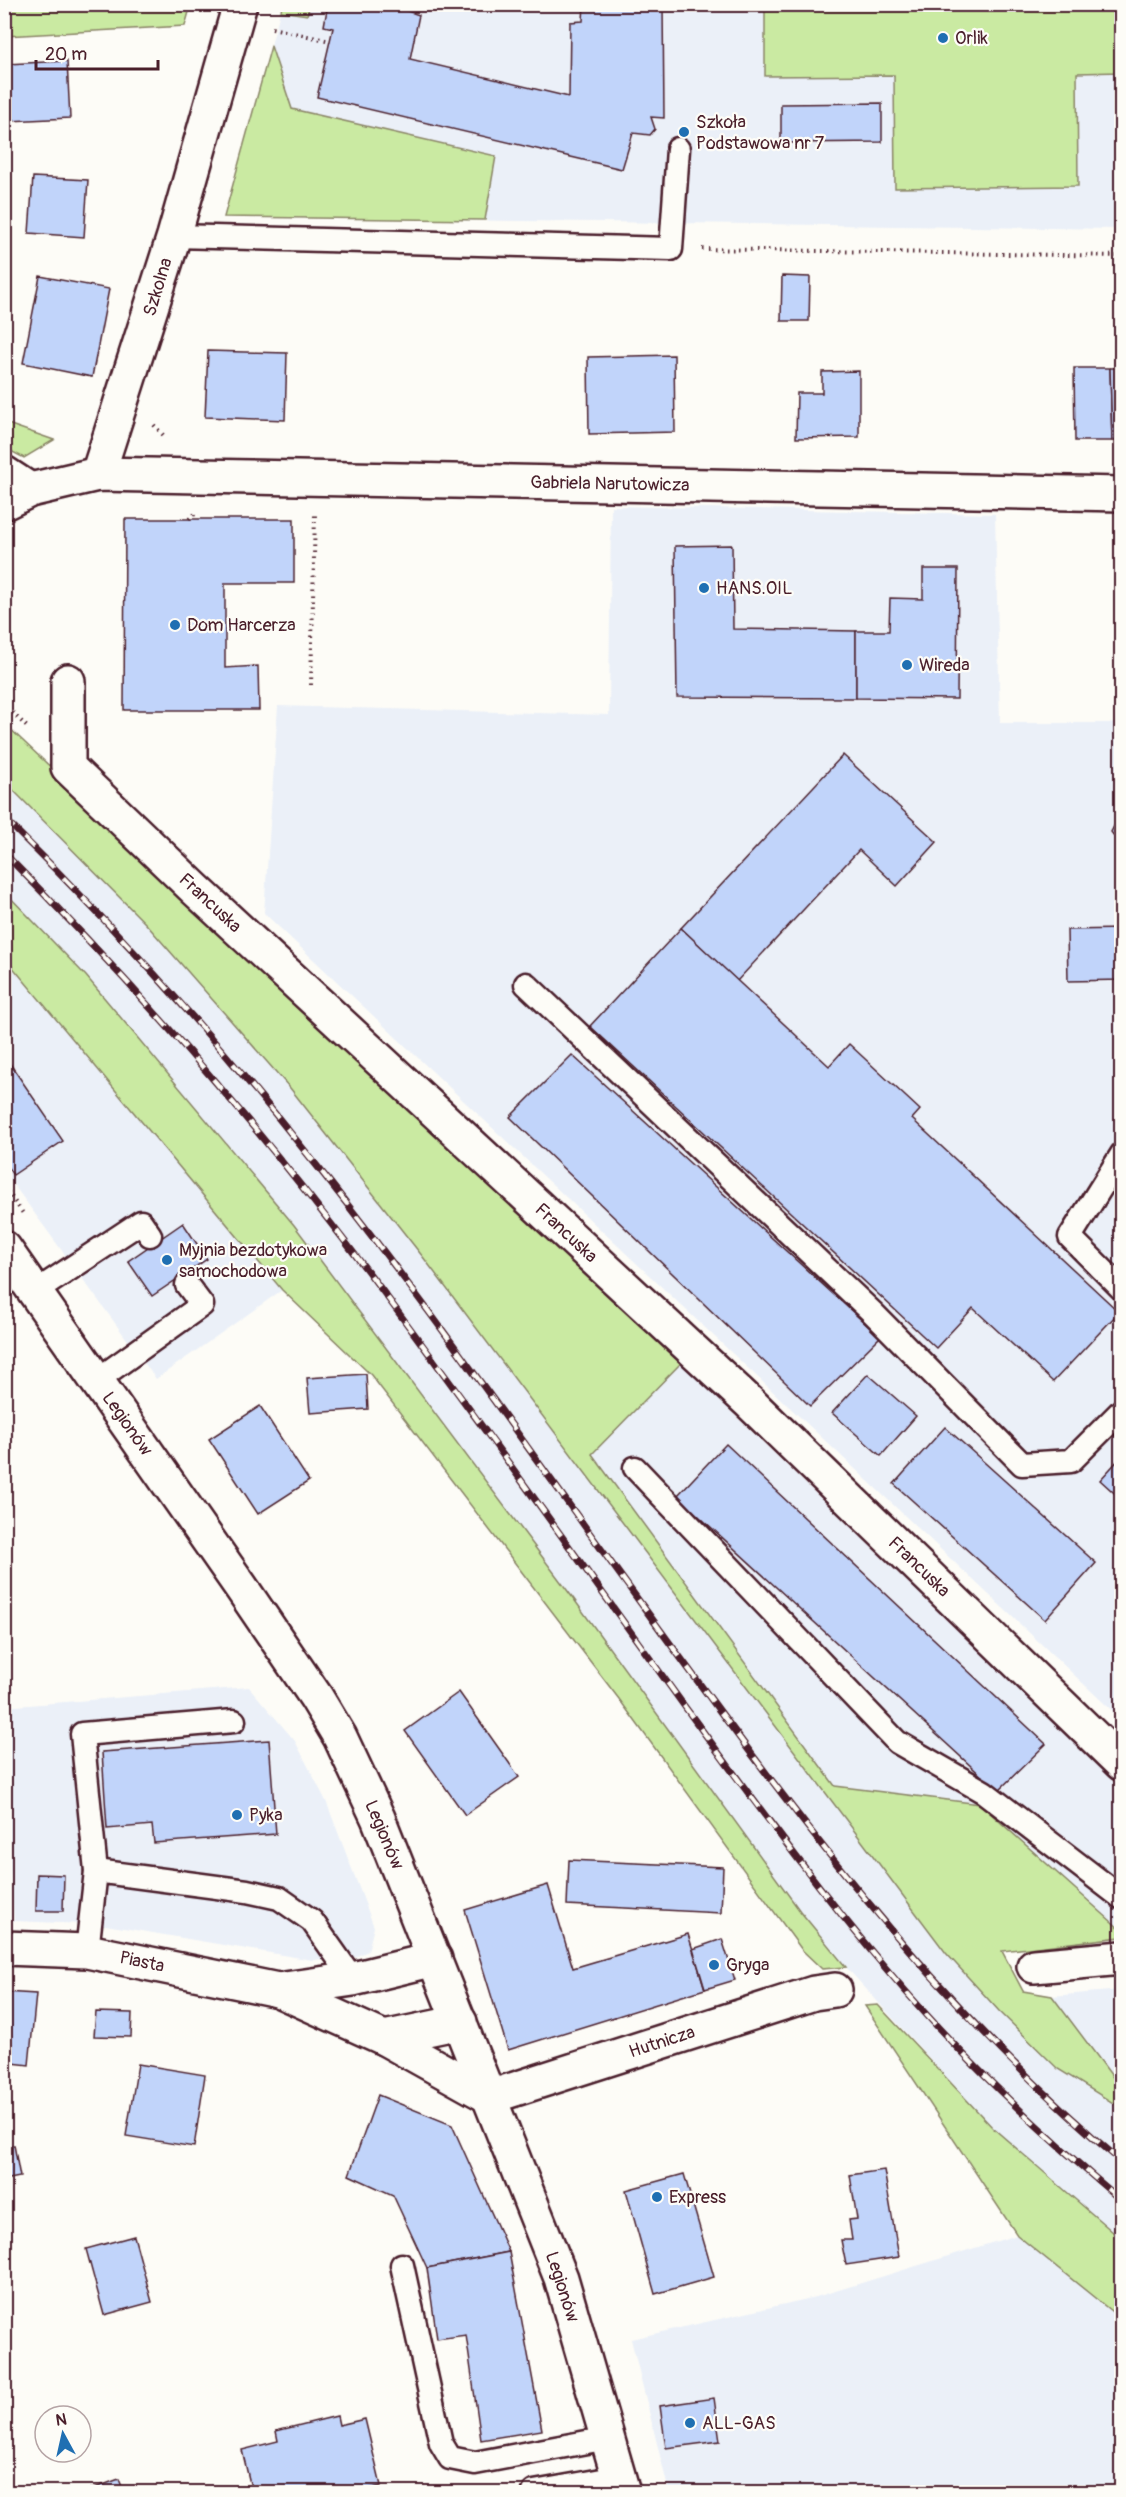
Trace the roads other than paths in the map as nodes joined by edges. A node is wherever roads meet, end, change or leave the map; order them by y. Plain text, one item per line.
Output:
1 (252, 15) edge
2 (678, 149) dead end
3 (174, 236) junction
4 (98, 474) junction
5 (13, 488) edge
6 (1122, 494) edge
7 (68, 681) dead end
8 (526, 984) dead end
9 (1122, 1154) edge
10 (150, 1235) dead end
11 (4, 1248) edge
12 (187, 1285) dead end
13 (1122, 1289) edge
14 (35, 1292) junction
15 (97, 1380) junction
16 (1122, 1410) edge
17 (635, 1468) dead end
18 (234, 1721) dead end
19 (1122, 1764) edge
20 (96, 1870) junction
21 (1122, 1898) edge
22 (4, 1948) edge
23 (87, 1950) junction
24 (1122, 1958) edge
25 (435, 1959) junction
26 (1034, 1966) dead end
27 (354, 1979) junction
28 (278, 1990) junction
29 (836, 1990) dead end
30 (460, 2022) junction
31 (384, 2038) junction
32 (490, 2097) junction
33 (402, 2265) dead end
34 (608, 2438) junction
35 (621, 2485) edge
36 (534, 2493) edge

1 - 3 street, Szkolna
2 - 3 lane
3 - 4 street, Szkolna
4 - 5 street
4 - 6 street, Gabriela Narutowicza
7 - 19 street, Francuska
8 - 16 lane
9 - 13 lane
10 - 14 lane
11 - 14 street, Legionów
12 - 15 lane
14 - 15 street, Legionów
15 - 25 street, Legionów
17 - 21 lane
18 - 20 lane
20 - 23 lane
20 - 27 lane
22 - 23 street, Piasta
23 - 28 street, Piasta
24 - 26 street
25 - 27 street, Piasta
25 - 30 street, Legionów
27 - 28 street, Piasta
28 - 31 street, Piasta
29 - 32 street, Hutnicza
30 - 31 street
30 - 32 street, Legionów
31 - 32 street, Piasta
32 - 34 street, Legionów
33 - 34 lane
34 - 35 street, Legionów
35 - 36 lane

